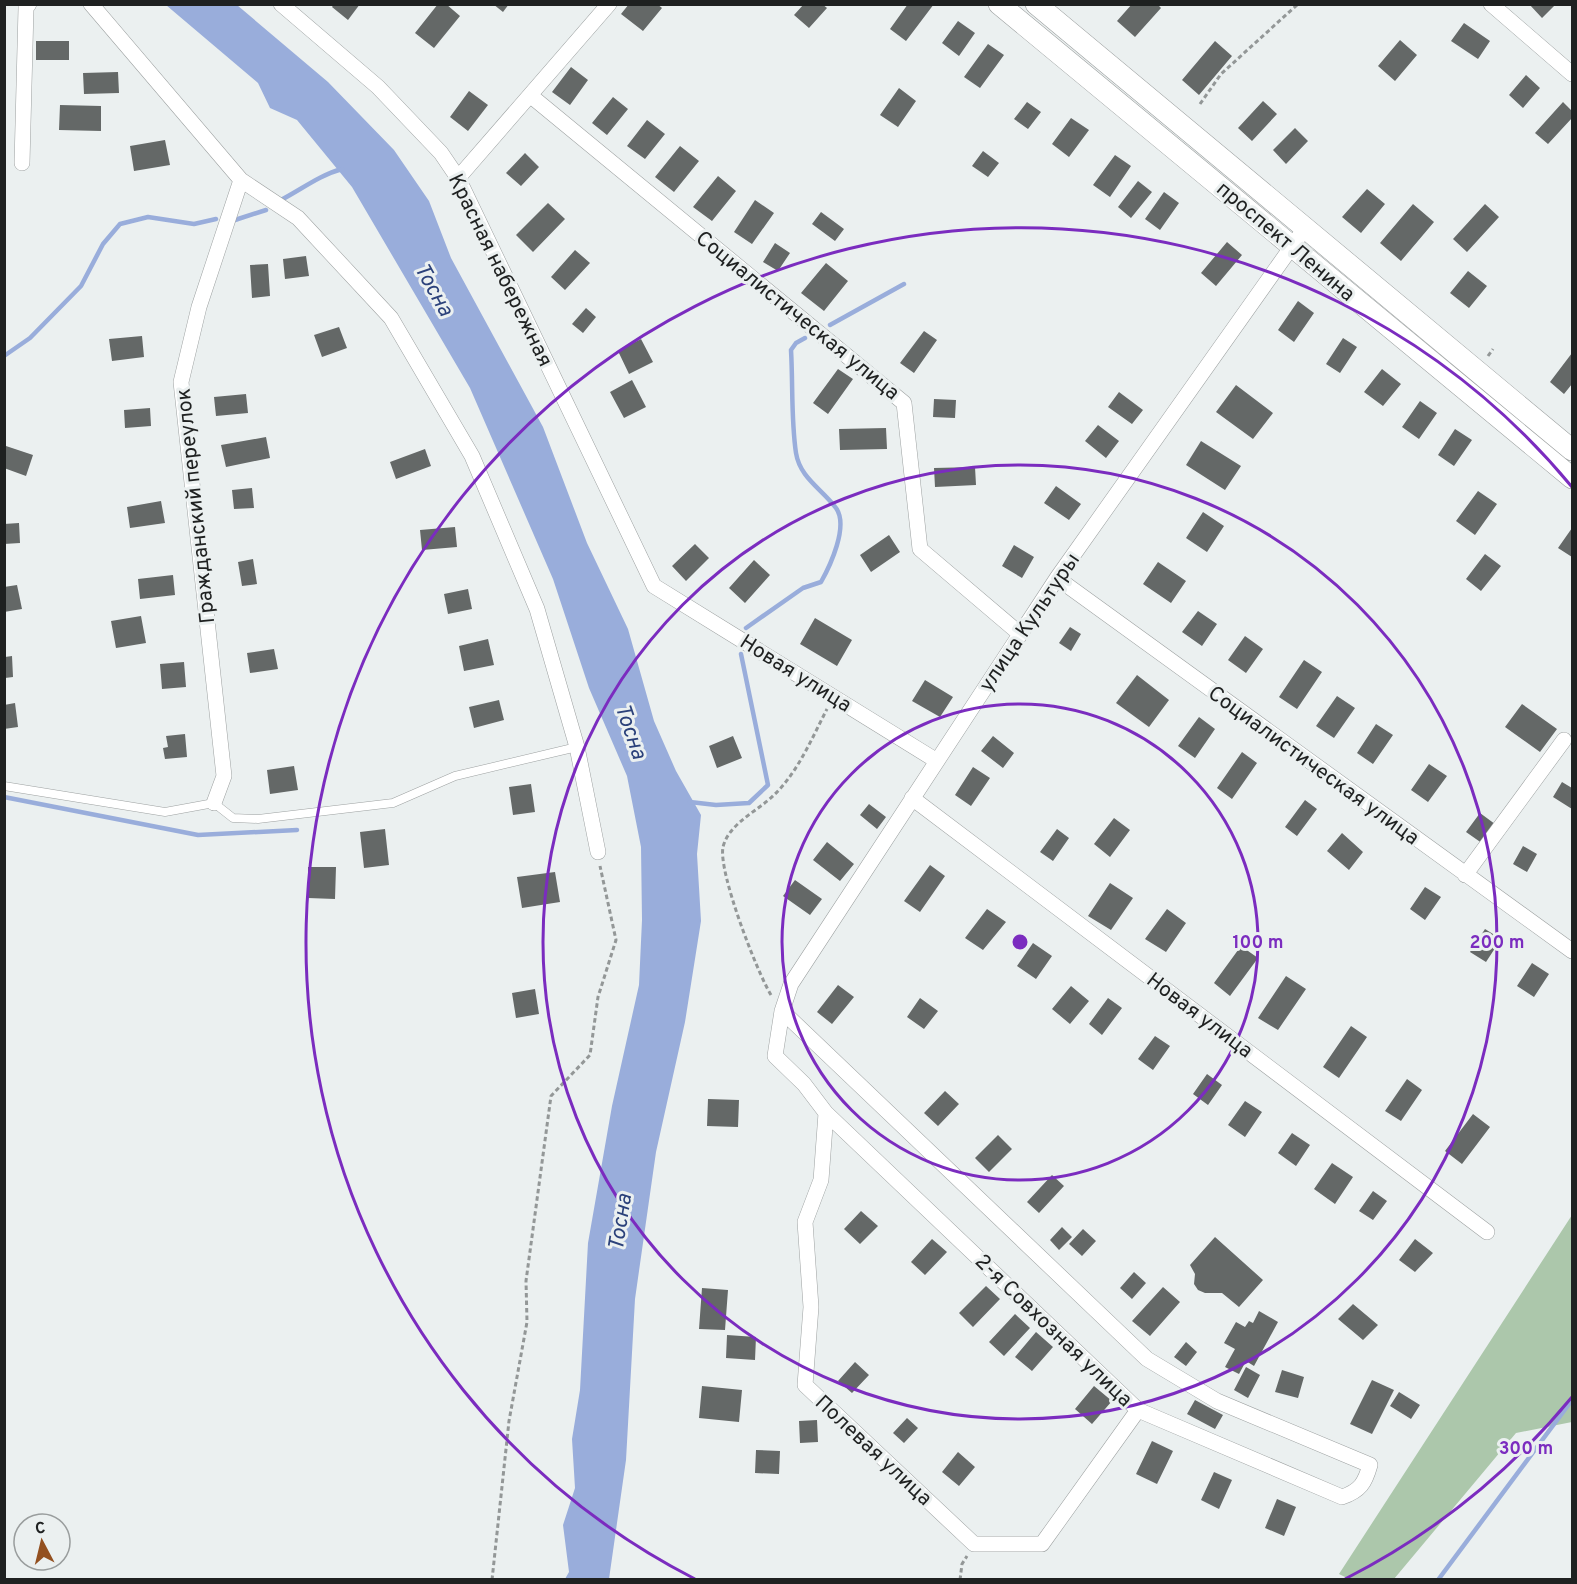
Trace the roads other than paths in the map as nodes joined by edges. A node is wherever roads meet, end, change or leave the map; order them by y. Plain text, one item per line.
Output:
1 (28, 4) edge
2 (91, 4) edge
3 (281, 4) edge
4 (609, 4) edge
5 (999, 4) edge
6 (1036, 4) edge
7 (1491, 4) edge
8 (1572, 74) edge
9 (531, 96) junction
10 (22, 163) dead end
11 (458, 178) junction
12 (241, 180) junction
13 (1305, 228) junction
14 (1291, 246) junction
15 (1572, 450) edge
16 (1572, 478) edge
17 (1057, 578) junction
18 (654, 586) joint
19 (1020, 634) junction
20 (1563, 741) dead end
21 (577, 747) junction
22 (937, 761) junction
23 (4, 786) edge
24 (912, 798) junction
25 (214, 803) junction
26 (598, 852) road end
27 (1465, 876) junction
28 (1572, 951) edge
29 (782, 1011) junction
30 (778, 1031) joint
31 (826, 1113) junction
32 (1487, 1233) dead end
33 (1138, 1410) junction

1 - 10 street
2 - 12 street
3 - 11 street, Красная набережная
4 - 9 street
5 - 14 main road, проспект Ленина
6 - 13 main road, проспект Ленина
7 - 8 street
9 - 11 street
9 - 19 street, Социалистическая улица
11 - 18 street, Красная набережная
12 - 21 street
12 - 25 street, Гражданский переулок
13 - 14 street, улица Культуры
13 - 15 main road, проспект Ленина
14 - 16 main road, проспект Ленина
14 - 17 street, улица Культуры
17 - 19 street, улица Культуры
17 - 27 street, Социалистическая улица
18 - 22 street, Новая улица
19 - 22 street, улица Культуры
20 - 27 street
21 - 25 lane
21 - 26 street
22 - 24 street, улица Культуры
23 - 25 lane
24 - 29 street, улица Культуры
24 - 32 street, Новая улица
27 - 28 street, Социалистическая улица
29 - 30 street, улица Культуры
29 - 33 street, 2-я Совхозная улица
30 - 31 street, 2-я Совхозная улица
31 - 33 street, 2-я Совхозная улица
31 - 33 street, Полевая улица

